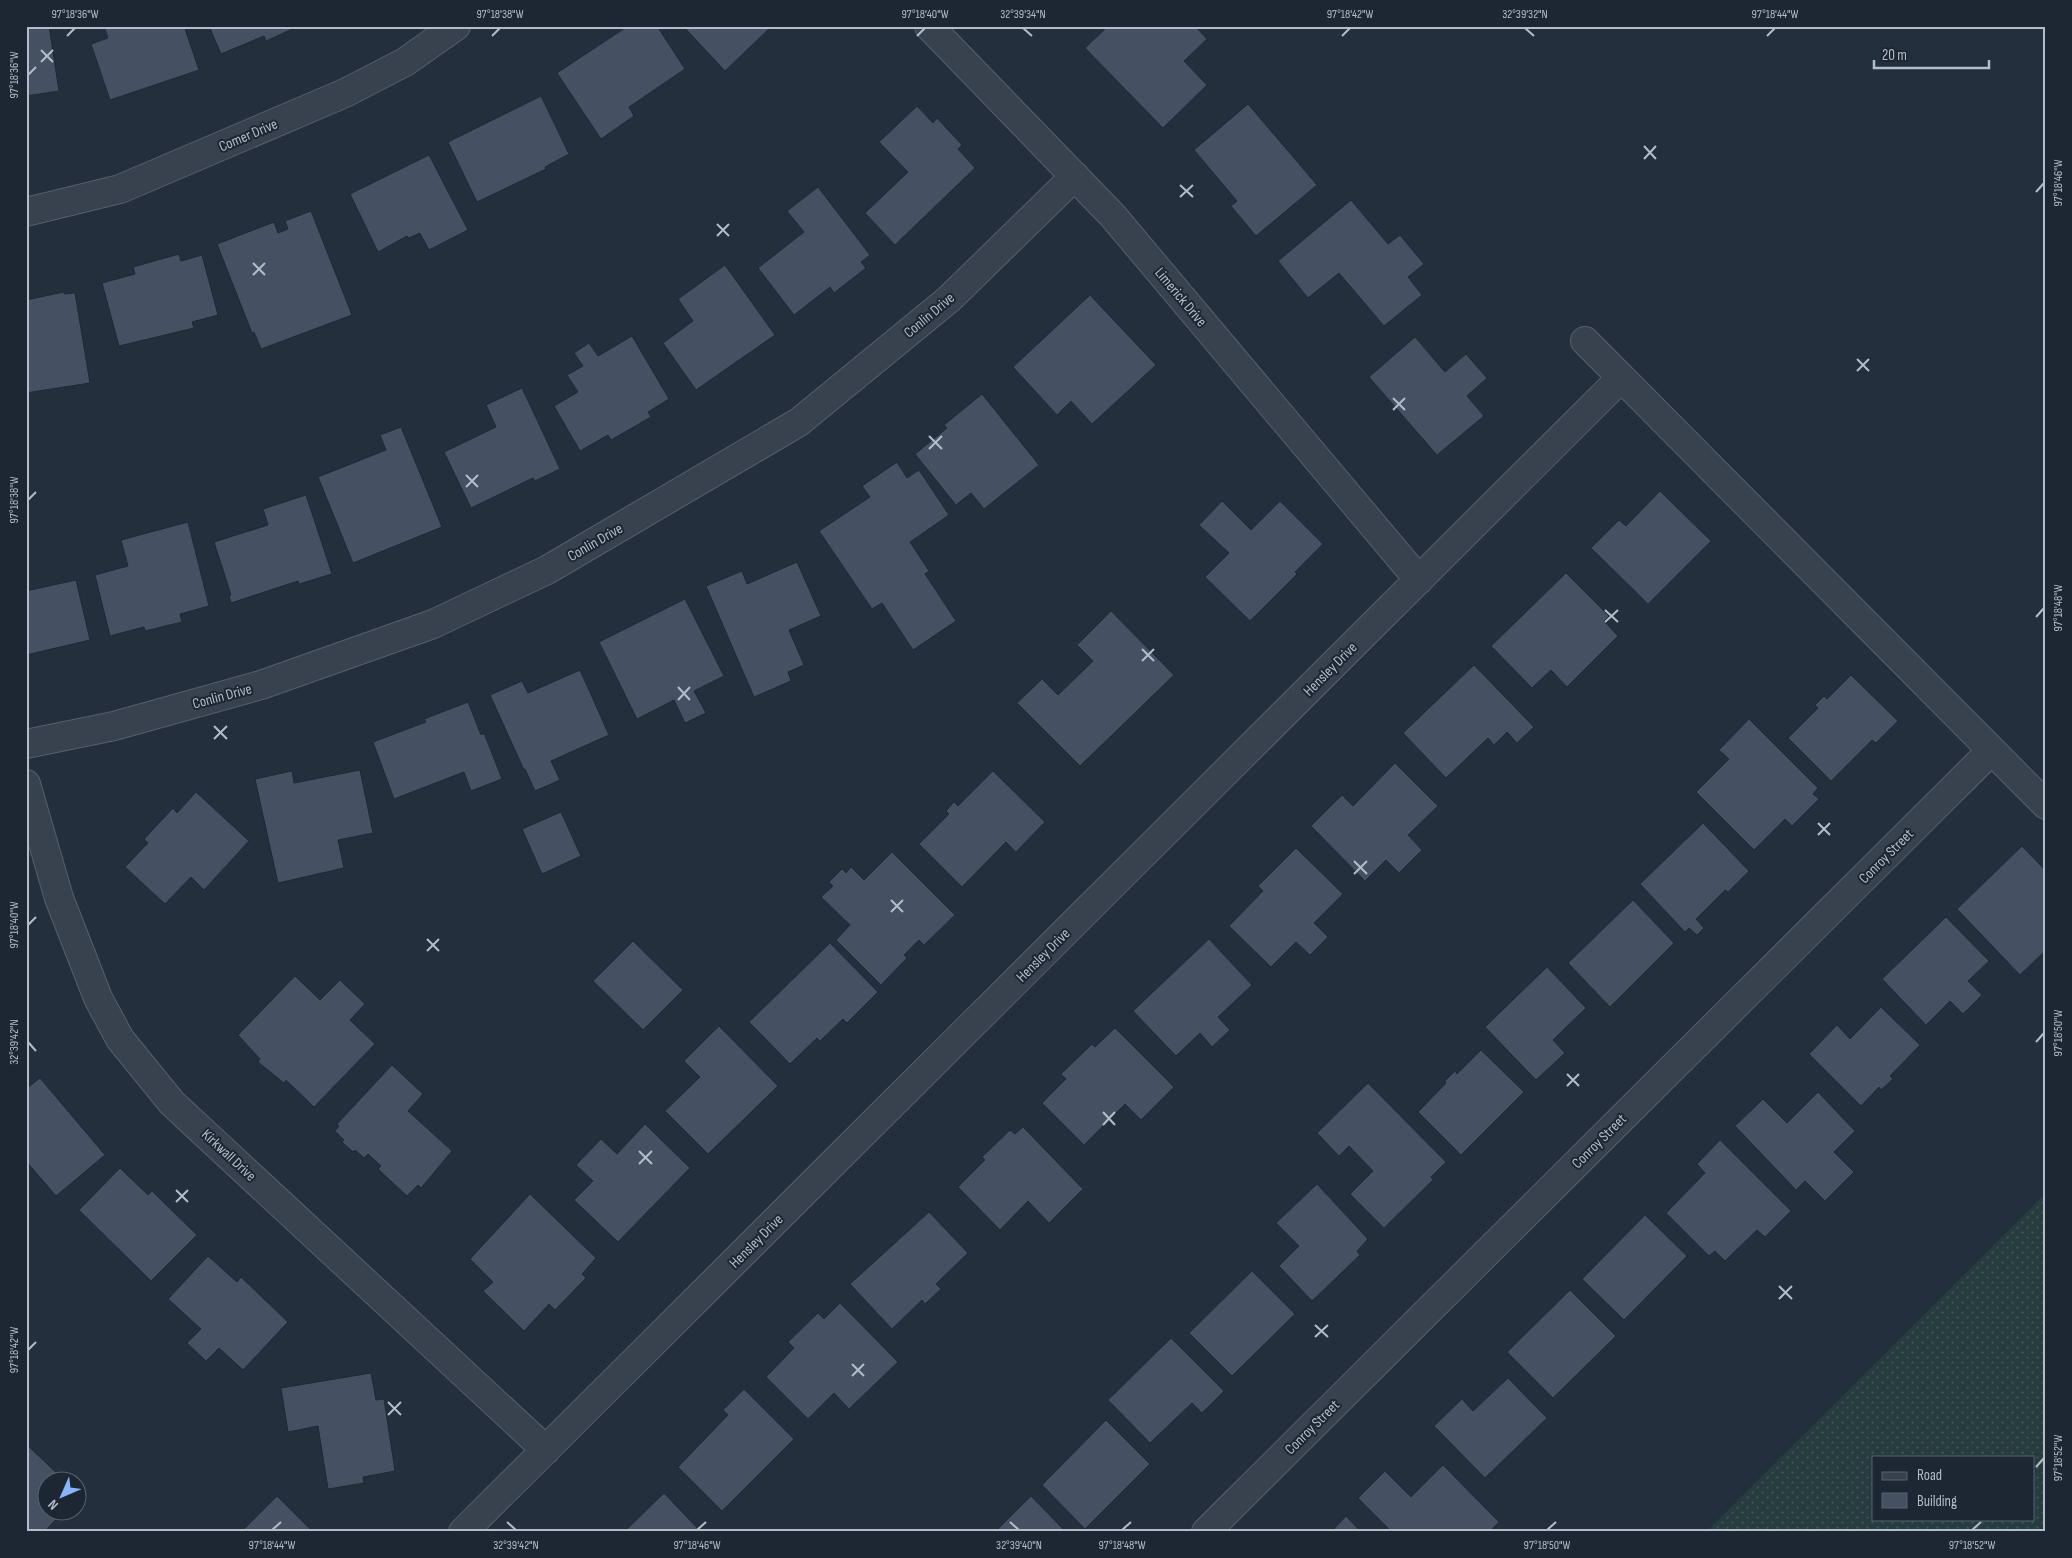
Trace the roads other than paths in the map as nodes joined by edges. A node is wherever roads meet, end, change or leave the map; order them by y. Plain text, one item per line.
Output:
1 (456, 26) edge
2 (929, 26) edge
3 (1075, 176) junction
4 (26, 212) edge
5 (1585, 341) dead end
6 (1621, 378) junction
7 (1419, 580) junction
8 (26, 744) edge
9 (1991, 751) junction
10 (26, 784) edge
11 (2046, 805) edge
12 (546, 1450) junction
13 (463, 1532) edge
14 (1206, 1532) edge

1 - 4 street, Comer Drive
2 - 3 street, Limerick Drive
3 - 7 street, Limerick Drive
3 - 8 street, Conlin Drive
5 - 6 street
6 - 7 street, Hensley Drive
6 - 9 street
7 - 12 street, Hensley Drive
9 - 11 street
9 - 14 street, Conroy Street
10 - 12 street, Kirkwall Drive
12 - 13 street, Hensley Drive

